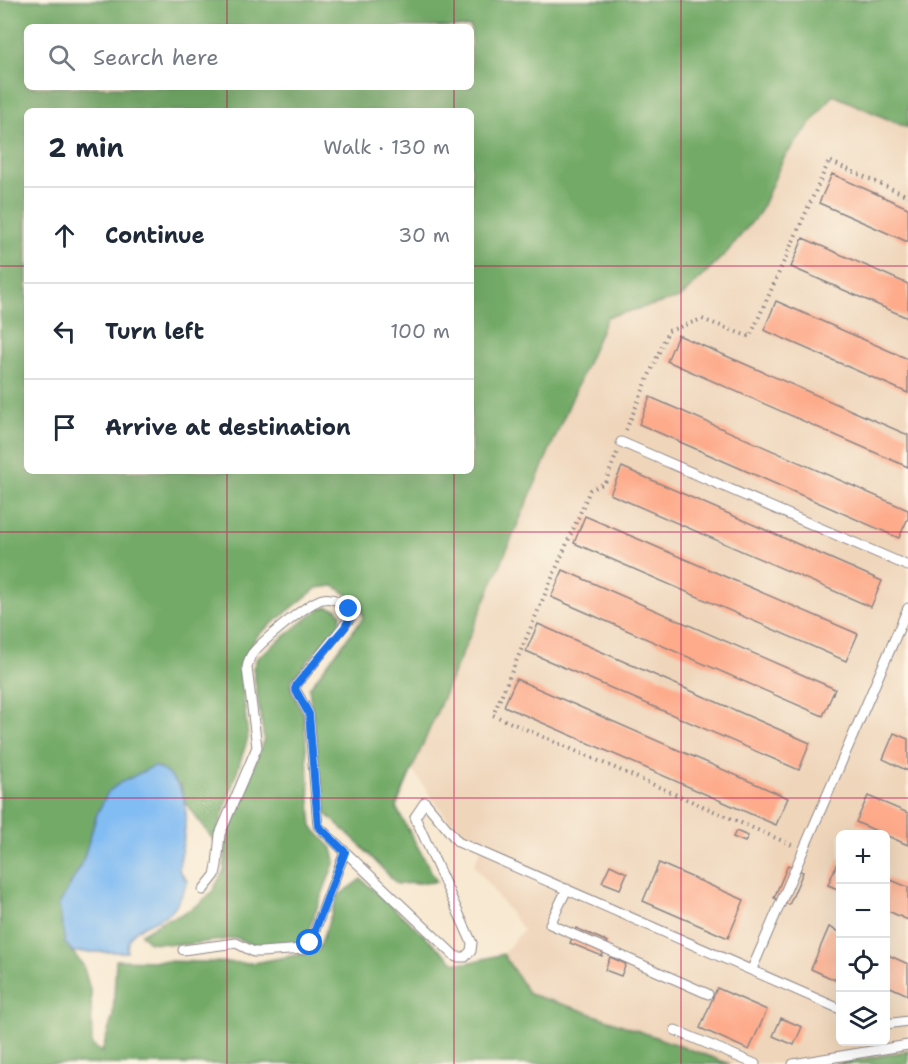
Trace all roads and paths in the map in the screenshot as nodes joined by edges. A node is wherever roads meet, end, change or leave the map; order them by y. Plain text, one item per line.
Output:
1 (908, 196) edge
2 (621, 442) junction
3 (908, 566) edge
4 (908, 608) edge
5 (803, 850) junction
6 (345, 852) junction
7 (567, 889) junction
8 (203, 890) dead end
9 (183, 950) dead end
10 (752, 969) junction
11 (708, 994) dead end
12 (836, 1007) edge
13 (908, 1021) edge
14 (890, 1023) edge
15 (675, 1030) dead end
16 (908, 1045) edge
17 (755, 1064) edge
18 (793, 1064) edge

1 - 2 path
2 - 3 lane
2 - 5 path
4 - 5 lane
5 - 10 lane
6 - 7 lane
6 - 8 lane
6 - 9 lane
7 - 10 lane
7 - 11 lane
10 - 12 lane
13 - 14 lane
15 - 17 lane
16 - 18 lane

